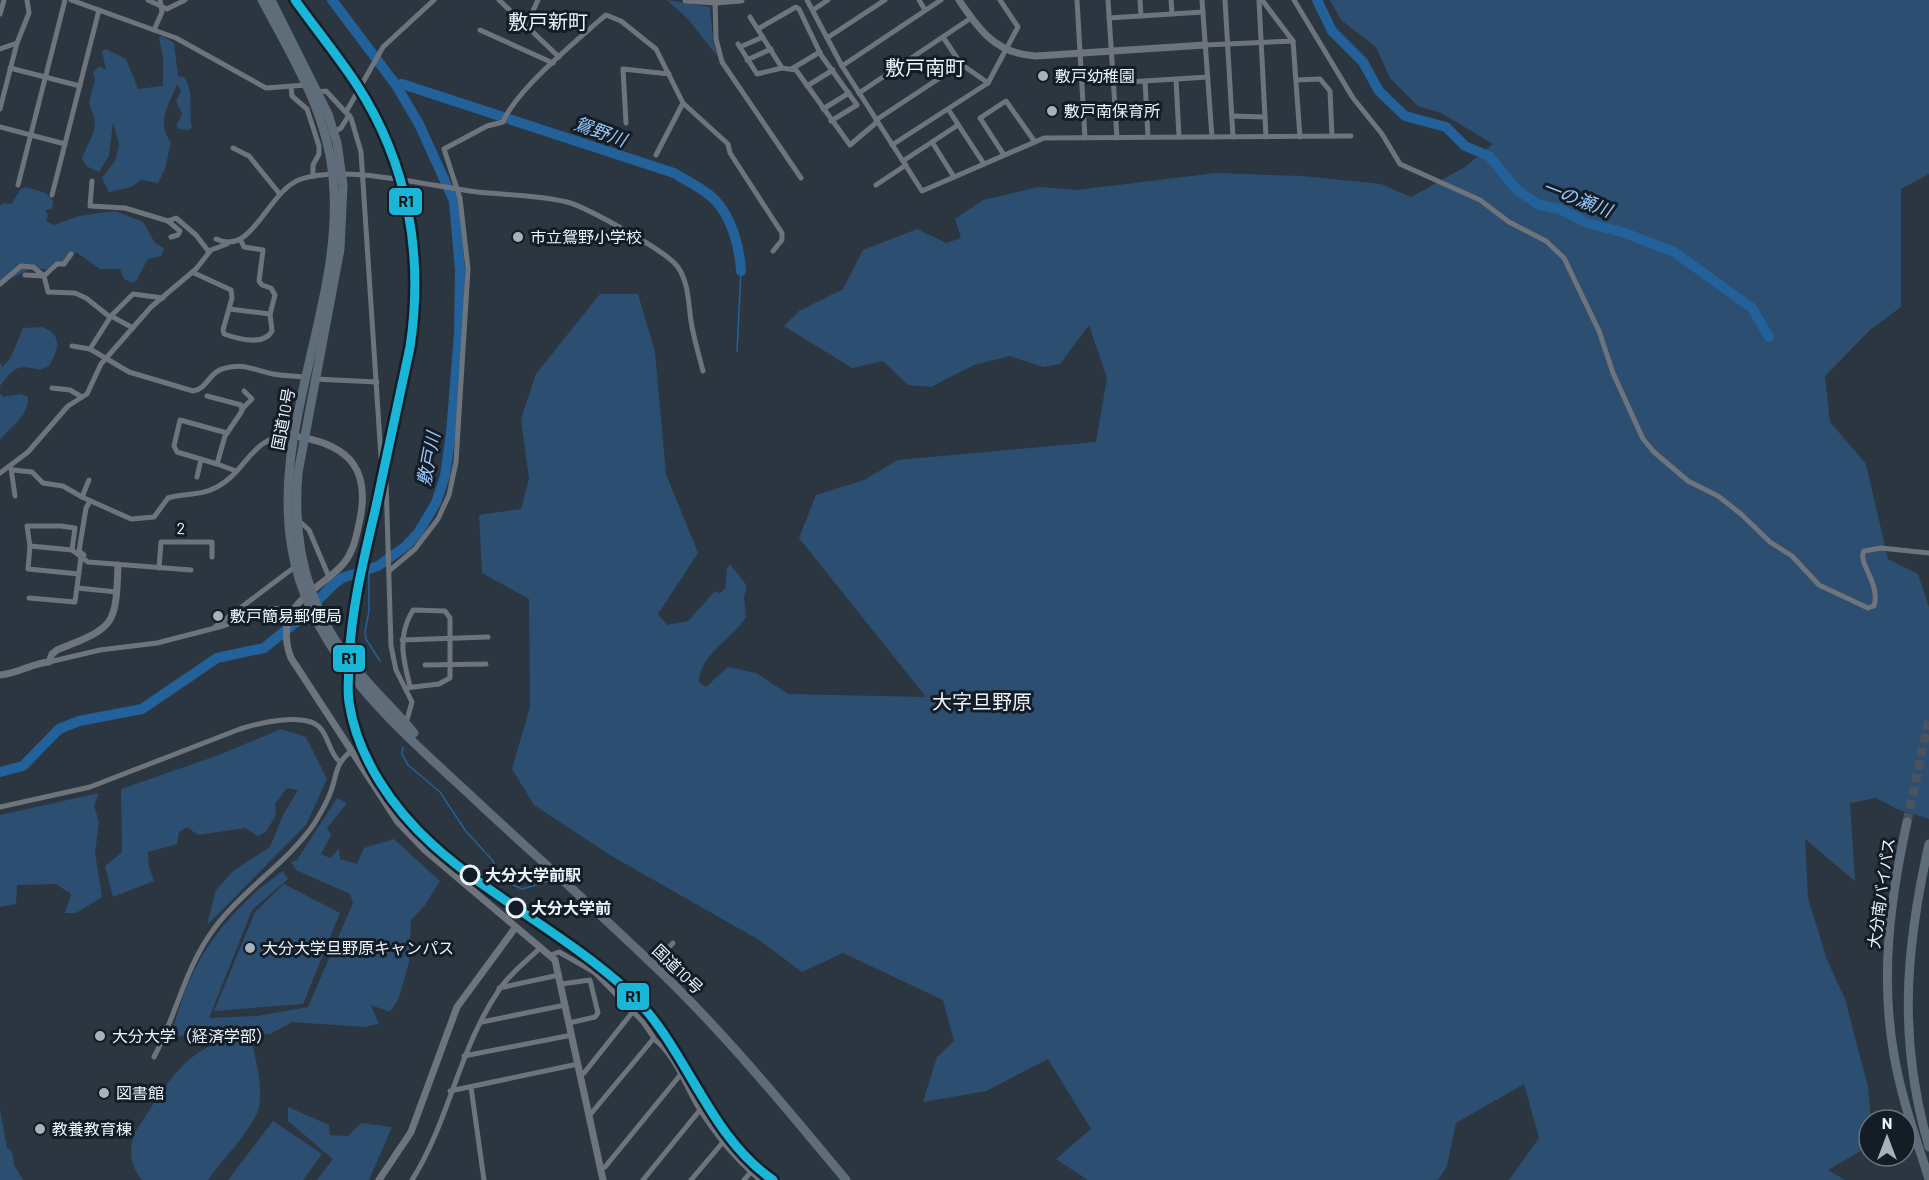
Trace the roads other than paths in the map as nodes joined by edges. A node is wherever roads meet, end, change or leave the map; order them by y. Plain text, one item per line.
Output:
1 (4, 0) edge
2 (27, 0) edge
3 (65, 0) edge
4 (72, 0) edge
5 (148, 0) edge
6 (184, 0) edge
7 (261, 0) edge
8 (270, 0) edge
9 (421, 0) edge
10 (434, 0) edge
11 (499, 0) edge
12 (538, 0) edge
13 (689, 0) edge
14 (741, 0) edge
15 (807, 0) edge
16 (828, 0) edge
17 (885, 0) edge
18 (919, 0) edge
19 (941, 0) edge
20 (959, 0) edge
21 (1000, 0) edge
22 (1077, 0) edge
23 (1108, 0) edge
24 (1140, 0) edge
25 (1171, 0) edge
26 (1202, 0) edge
27 (1225, 0) edge
28 (1260, 0) edge
29 (1294, 0) edge
30 (715, 1) edge
31 (161, 3) edge
32 (425, 8) junction
33 (99, 10) junction
34 (813, 10) junction
35 (925, 10) junction
36 (1203, 12) junction
37 (0, 14) edge
38 (1172, 14) junction
39 (1141, 16) junction
40 (750, 17) dead end
41 (971, 18) junction
42 (1109, 18) junction
43 (526, 26) junction
44 (758, 29) junction
45 (154, 30) junction
46 (480, 30) dead end
47 (763, 37) junction
48 (943, 37) junction
49 (827, 38) junction
50 (1262, 41) junction
51 (1293, 41) junction
52 (17, 43) junction
53 (1228, 44) junction
54 (1205, 45) junction
55 (0, 49) edge
56 (771, 49) junction
57 (1006, 50) junction
58 (1111, 51) junction
59 (820, 52) junction
60 (1080, 54) junction
61 (559, 57) junction
62 (747, 60) junction
63 (553, 63) junction
64 (961, 64) junction
65 (842, 66) junction
66 (10, 68) junction
67 (782, 68) junction
68 (793, 68) junction
69 (833, 70) junction
70 (669, 74) junction
71 (45, 77) junction
72 (1208, 77) junction
73 (1176, 79) junction
74 (1297, 80) junction
75 (1145, 81) junction
76 (988, 83) junction
77 (1113, 83) junction
78 (306, 85) junction
79 (80, 86) junction
80 (807, 86) junction
81 (291, 87) junction
82 (319, 92) junction
83 (849, 93) junction
84 (859, 93) junction
85 (683, 103) junction
86 (0, 108) edge
87 (823, 109) junction
88 (948, 109) junction
89 (347, 114) junction
90 (1232, 116) junction
91 (1265, 117) junction
92 (831, 121) junction
93 (877, 121) junction
94 (626, 123) dead end
95 (958, 125) junction
96 (0, 127) edge
97 (334, 132) junction
98 (30, 135) junction
99 (1332, 136) junction
100 (1351, 136) dead end
101 (1148, 137) junction
102 (1179, 137) junction
103 (1212, 137) junction
104 (1233, 137) junction
105 (1266, 137) junction
106 (1300, 137) junction
107 (1085, 138) junction
108 (1117, 138) junction
109 (932, 142) junction
110 (1035, 142) junction
111 (65, 144) junction
112 (892, 145) junction
113 (233, 148) dead end
114 (656, 155) dead end
115 (1004, 155) junction
116 (905, 163) junction
117 (984, 164) junction
118 (338, 175) junction
119 (313, 176) junction
120 (364, 176) junction
121 (954, 177) junction
122 (801, 178) dead end
123 (92, 181) dead end
124 (18, 185) dead end
125 (876, 185) dead end
126 (456, 189) junction
127 (279, 193) junction
128 (52, 195) dead end
129 (168, 221) junction
130 (171, 237) dead end
131 (216, 239) dead end
132 (241, 241) junction
133 (227, 243) junction
134 (773, 251) dead end
135 (209, 252) junction
136 (71, 254) dead end
137 (192, 272) junction
138 (25, 275) dead end
139 (44, 276) junction
140 (0, 284) edge
141 (163, 298) junction
142 (229, 309) junction
143 (270, 314) junction
144 (111, 316) junction
145 (133, 328) junction
146 (72, 346) dead end
147 (90, 348) junction
148 (106, 361) junction
149 (704, 371) dead end
150 (310, 378) junction
151 (377, 382) junction
152 (52, 388) dead end
153 (244, 391) dead end
154 (207, 396) dead end
155 (82, 397) junction
156 (242, 409) junction
157 (227, 433) junction
158 (299, 437) junction
159 (201, 459) junction
160 (217, 464) junction
161 (11, 468) junction
162 (236, 471) junction
163 (0, 473) edge
164 (197, 477) dead end
165 (90, 480) dead end
166 (15, 496) dead end
167 (82, 497) junction
168 (90, 501) junction
169 (297, 519) junction
170 (30, 546) junction
171 (72, 550) junction
172 (1929, 553) edge
173 (212, 557) dead end
174 (82, 558) junction
175 (118, 565) junction
176 (296, 566) junction
177 (159, 568) junction
178 (389, 569) junction
179 (191, 570) dead end
180 (79, 574) junction
181 (329, 577) junction
182 (304, 583) junction
183 (77, 588) junction
184 (117, 592) junction
185 (29, 598) dead end
186 (292, 610) junction
187 (317, 616) junction
188 (211, 630) junction
189 (488, 637) dead end
190 (451, 638) junction
191 (402, 640) junction
192 (50, 662) junction
193 (486, 664) dead end
194 (425, 665) dead end
195 (451, 665) junction
196 (0, 675) edge
197 (408, 687) junction
198 (368, 688) junction
199 (403, 725) junction
200 (350, 752) junction
201 (339, 761) junction
202 (0, 807) edge
203 (1907, 822) tunnel mouth
204 (1929, 844) edge
205 (515, 928) junction
206 (674, 943) dead end
207 (541, 947) junction
208 (551, 955) junction
209 (653, 965) junction
210 (559, 975) junction
211 (561, 984) junction
212 (499, 988) junction
213 (566, 1005) junction
214 (631, 1014) dead end
215 (482, 1022) junction
216 (569, 1023) junction
217 (572, 1035) junction
218 (654, 1039) junction
219 (464, 1056) junction
220 (154, 1057) dead end
221 (578, 1064) junction
222 (580, 1074) junction
223 (681, 1074) junction
224 (471, 1087) junction
225 (450, 1091) junction
226 (700, 1110) junction
227 (589, 1116) junction
228 (724, 1141) junction
229 (1929, 1147) edge
230 (600, 1168) junction
231 (750, 1172) junction
232 (1929, 1179) edge
233 (379, 1180) edge
234 (412, 1180) edge
235 (484, 1180) edge
236 (603, 1180) edge
237 (643, 1180) edge
238 (691, 1180) edge
239 (744, 1180) edge
240 (760, 1180) edge
241 (846, 1180) edge

1 - 37 street
2 - 52 street
3 - 71 street
4 - 33 street
5 - 31 street
6 - 31 street
7 - 78 highway, 国道10号
8 - 82 highway, 国道10号
9 - 32 street
10 - 32 street
11 - 43 street
12 - 43 street
13 - 30 street
14 - 30 street
15 - 34 street
16 - 34 street
17 - 49 street
18 - 35 street
19 - 35 street
20 - 41 street
21 - 57 street
22 - 60 street
23 - 42 street
24 - 39 street
25 - 38 street
26 - 36 street
27 - 53 street
28 - 50 street
28 - 51 street
29 - 172 street
30 - 122 street
31 - 45 street
32 - 89 street
33 - 45 street
33 - 79 street
34 - 49 street
35 - 65 street
36 - 38 street
36 - 54 street
38 - 39 street
39 - 42 street
40 - 44 street
41 - 48 street
41 - 57 street
42 - 58 street
43 - 61 street
44 - 47 street
44 - 59 street
45 - 81 street
46 - 63 street
47 - 56 street
47 - 62 street
48 - 64 street
48 - 84 street
49 - 65 street
50 - 51 street
50 - 53 street
50 - 91 street
51 - 74 street
52 - 55 street
52 - 66 street
53 - 54 street
53 - 90 street
54 - 58 street
54 - 72 street
56 - 62 street
56 - 67 street
57 - 60 street
57 - 76 street
58 - 60 street
58 - 77 street
59 - 68 street
59 - 69 street
60 - 107 street
61 - 63 street
61 - 70 street
62 - 67 street
63 - 126 street
64 - 76 street
64 - 93 street
65 - 84 street
66 - 71 street
66 - 86 street
67 - 68 street
68 - 80 street
69 - 80 street
69 - 83 street
70 - 85 street
70 - 94 street
71 - 79 street
71 - 98 street
72 - 73 street
72 - 103 street
73 - 75 street
73 - 102 street
74 - 99 street
74 - 106 street
75 - 77 street
75 - 101 street
76 - 88 street
77 - 108 street
78 - 81 street
78 - 118 highway, 国道10号
79 - 111 street
80 - 87 street
81 - 119 street
82 - 89 street
82 - 97 highway, 国道10号
83 - 87 street
83 - 92 street
84 - 93 street
85 - 114 street
85 - 134 street
87 - 92 street
88 - 95 street
88 - 112 street
89 - 97 street
89 - 120 street
90 - 91 street
90 - 104 street
91 - 105 street
92 - 93 street
93 - 112 street
95 - 109 street
95 - 117 street
96 - 98 street
97 - 118 highway, 国道10号
98 - 111 street
98 - 124 street
99 - 100 street
99 - 106 street
101 - 102 street
101 - 108 street
102 - 103 street
103 - 104 street
104 - 105 street
105 - 106 street
107 - 108 street
107 - 110 street
109 - 116 street
109 - 121 street
110 - 115 street
110 - 115 street
111 - 128 street
112 - 116 street
113 - 127 street
115 - 117 street
116 - 121 street
116 - 125 street
117 - 121 street
118 - 119 street
118 - 120 street
118 - 150 highway, 国道10号
119 - 127 street
120 - 126 street
120 - 151 street
123 - 129 street
126 - 149 street
126 - 178 street
127 - 132 street
129 - 130 street
129 - 135 street
131 - 133 street
132 - 133 street
132 - 143 street
133 - 135 street
135 - 137 street
136 - 139 street
137 - 141 street
137 - 142 street
138 - 139 street
139 - 140 street
139 - 144 street
141 - 144 street
141 - 145 street
142 - 143 street
142 - 143 street
144 - 145 street
144 - 147 street
145 - 148 street
146 - 147 street
147 - 148 street
148 - 150 street
148 - 155 street
150 - 151 street
150 - 158 highway, 国道10号
151 - 178 street
152 - 155 street
153 - 156 street
154 - 156 street
155 - 161 street
156 - 157 street
157 - 159 street
157 - 160 street
158 - 162 street
158 - 169 highway, 国道10号
158 - 176 highway, 国道10号
158 - 181 street
159 - 160 street
159 - 164 street
160 - 162 street
161 - 163 street
161 - 166 street
161 - 167 street
162 - 168 street
165 - 167 street
167 - 168 street
168 - 174 street
169 - 181 street
169 - 182 highway, 国道10号
170 - 171 street
170 - 171 street
170 - 180 street
171 - 174 street
173 - 177 street, 2
174 - 175 street
174 - 180 street
175 - 177 street
175 - 184 street
176 - 182 highway, 国道10号
176 - 188 street
177 - 179 street
178 - 197 street
180 - 183 street
181 - 186 street
182 - 187 highway, 国道10号
183 - 184 street
183 - 185 street
184 - 192 street
186 - 188 street
186 - 200 street
187 - 198 highway, 国道10号
187 - 198 highway, 国道10号
188 - 192 street
189 - 190 street
190 - 191 street
190 - 191 street
190 - 195 street
191 - 197 street
192 - 196 street
193 - 195 street
194 - 195 street
195 - 197 street
197 - 199 street
198 - 199 highway, 国道10号
199 - 209 highway, 国道10号
200 - 201 street
200 - 205 street
201 - 202 street
201 - 220 street
203 - 232 highway, 大分南バイパス
204 - 229 highway
205 - 207 street
205 - 233 street
206 - 209 street
207 - 208 street
207 - 212 street
208 - 210 street
208 - 218 street
209 - 241 highway, 国道10号
210 - 211 street
210 - 212 street
211 - 213 street
211 - 216 street
212 - 215 street
213 - 215 street
213 - 216 street
214 - 222 street
215 - 219 street
216 - 217 street
217 - 219 street
217 - 221 street
218 - 223 street
218 - 227 street
219 - 225 street
221 - 222 street
221 - 224 street
222 - 227 street
223 - 226 street
223 - 230 street
224 - 225 street
224 - 235 street
225 - 234 street
226 - 228 street
226 - 237 street
227 - 230 street
228 - 231 street
228 - 238 street
230 - 236 street
231 - 239 street
231 - 240 street

